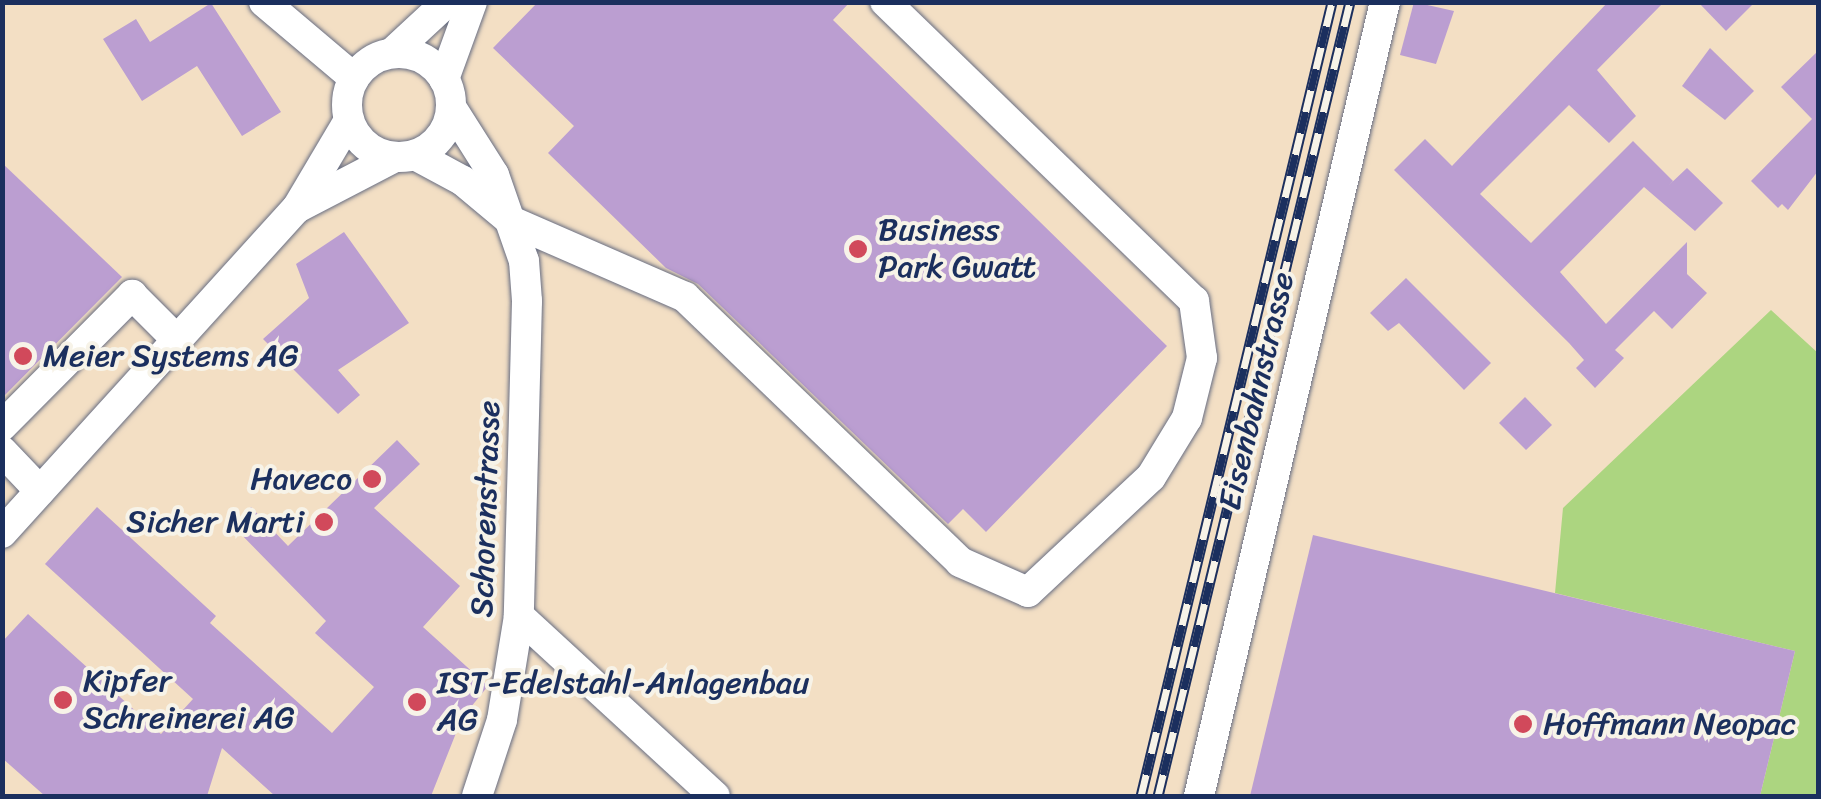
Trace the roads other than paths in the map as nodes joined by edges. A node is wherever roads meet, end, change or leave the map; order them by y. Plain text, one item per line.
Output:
1 (264, 2) edge
2 (448, 2) edge
3 (472, 2) edge
4 (885, 2) edge
5 (1385, 2) edge
6 (392, 53) junction
7 (354, 78) junction
8 (448, 93) junction
9 (349, 120) junction
10 (405, 156) junction
11 (297, 208) junction
12 (511, 222) junction
13 (177, 340) junction
14 (2, 426) edge
15 (2, 451) edge
16 (40, 491) junction
17 (2, 532) edge
18 (519, 616) junction
19 (710, 795) edge
20 (476, 796) edge
21 (1198, 796) edge

1 - 7 street
2 - 6 street
3 - 8 street
4 - 12 street
5 - 21 street, Eisenbahnstrasse
6 - 7 street
6 - 8 street
7 - 9 street
8 - 10 street
8 - 12 street, Schorenstrasse
9 - 10 street
9 - 11 street
10 - 11 street
10 - 12 street
11 - 13 street
12 - 18 street, Schorenstrasse
13 - 14 street
13 - 16 street
15 - 16 street
16 - 17 street
18 - 19 street
18 - 20 street, Schorenstrasse

